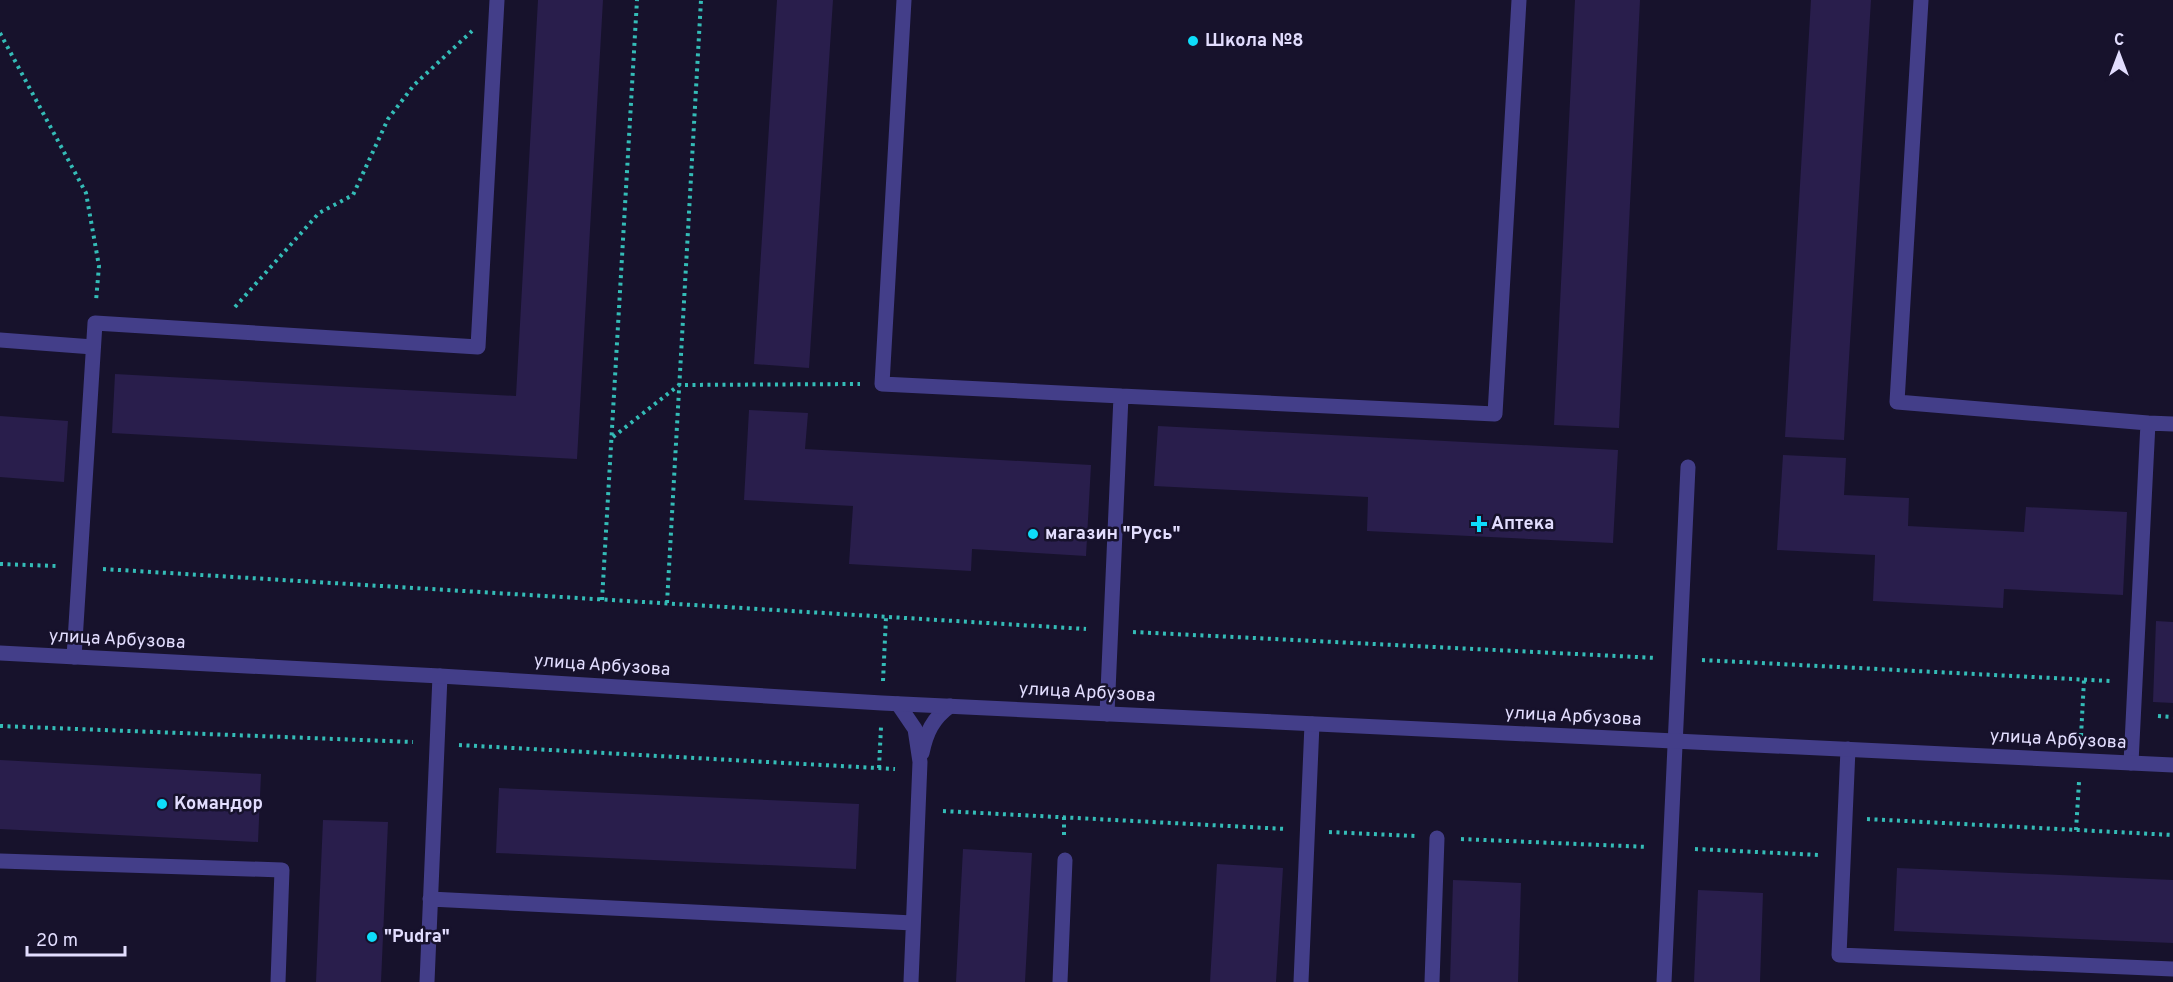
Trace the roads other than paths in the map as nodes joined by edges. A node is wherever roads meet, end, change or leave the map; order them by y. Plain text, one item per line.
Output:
1 (904, 0) edge
2 (1519, 0) edge
3 (1921, 0) edge
4 (497, 4) edge
5 (0, 340) edge
6 (93, 347) junction
7 (1121, 396) junction
8 (2148, 423) junction
9 (2173, 424) edge
10 (1688, 467) dead end
11 (0, 653) edge
12 (75, 657) junction
13 (440, 675) junction
14 (898, 704) junction
15 (951, 706) junction
16 (1107, 714) junction
17 (1312, 724) junction
18 (1675, 741) junction
19 (1848, 749) junction
20 (920, 762) junction
21 (2131, 763) junction
22 (2173, 765) edge
23 (1437, 838) road end
24 (1065, 860) dead end
25 (0, 861) edge
26 (430, 899) junction
27 (913, 923) junction
28 (2173, 969) edge
29 (278, 982) edge
30 (427, 982) edge
31 (911, 982) edge
32 (1060, 982) edge
33 (1301, 982) edge
34 (1432, 982) edge
35 (1664, 982) edge

1 - 7 street
2 - 7 street
3 - 8 street
4 - 6 street
5 - 6 street
6 - 12 street
7 - 16 street
8 - 9 street
8 - 21 street
10 - 18 street
11 - 12 street, улица Арбузова
12 - 13 street, улица Арбузова
13 - 14 street, улица Арбузова
13 - 26 street
14 - 15 street, улица Арбузова
14 - 20 street
15 - 16 street, улица Арбузова
15 - 20 street
16 - 17 street, улица Арбузова
17 - 18 street, улица Арбузова
17 - 33 street
18 - 19 street, улица Арбузова
18 - 35 street
19 - 21 street, улица Арбузова
19 - 28 street
20 - 27 street
21 - 22 street, улица Арбузова
23 - 34 street
24 - 32 street
25 - 29 street
26 - 27 street
26 - 30 street
27 - 31 street

